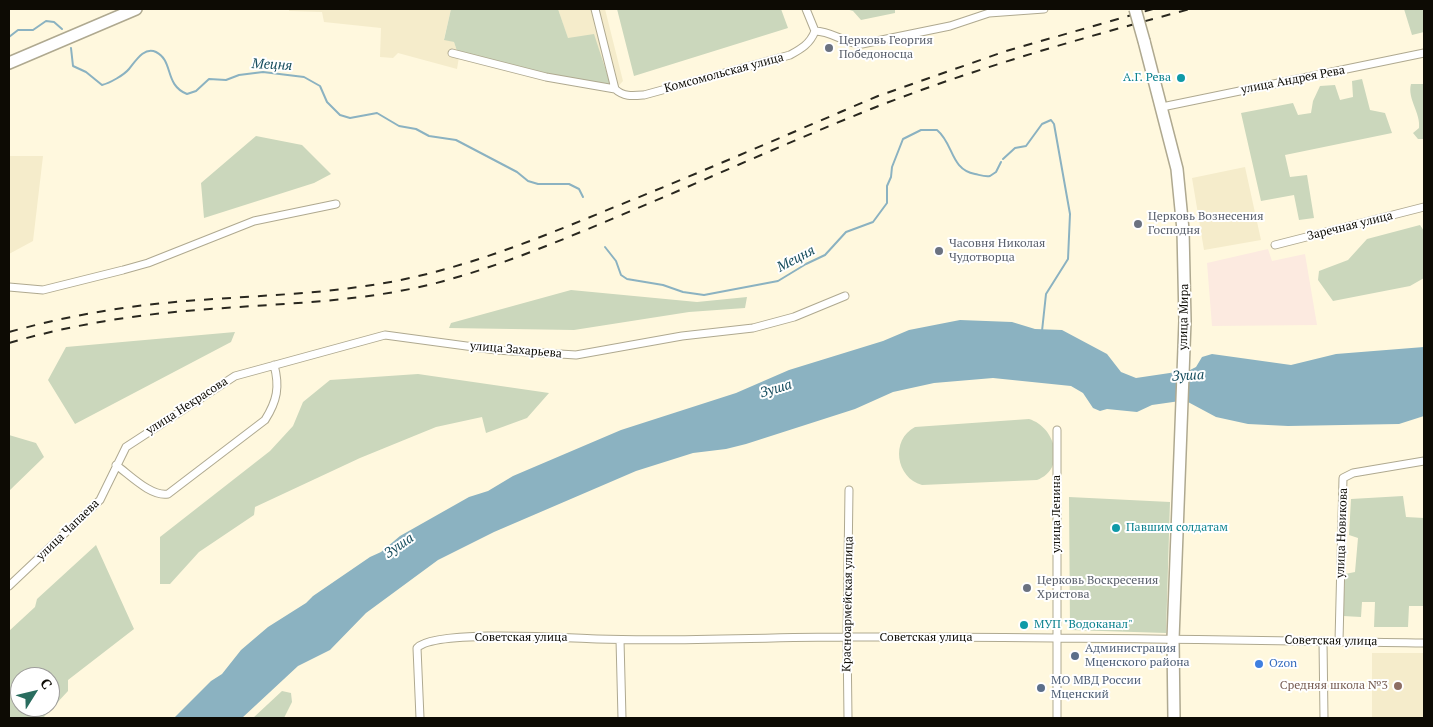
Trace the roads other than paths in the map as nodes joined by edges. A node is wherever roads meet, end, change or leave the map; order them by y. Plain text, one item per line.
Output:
1 (136, 9) edge
2 (595, 9) edge
3 (806, 9) edge
4 (1044, 9) edge
5 (1136, 9) edge
6 (814, 31) junction
7 (452, 53) dead end
8 (1424, 53) edge
9 (9, 63) edge
10 (615, 89) junction
11 (1162, 107) junction
12 (336, 204) dead end
13 (1424, 207) edge
14 (1275, 245) dead end
15 (9, 287) edge
16 (845, 296) dead end
17 (274, 365) junction
18 (1057, 430) dead end
19 (1424, 461) edge
20 (116, 466) junction
21 (849, 490) dead end
22 (9, 586) edge
23 (847, 637) junction
24 (1057, 638) junction
25 (1173, 639) junction
26 (620, 640) junction
27 (1323, 641) junction
28 (1339, 641) junction
29 (1424, 643) edge
30 (420, 718) edge
31 (622, 718) edge
32 (848, 718) edge
33 (1058, 718) edge
34 (1174, 718) edge
35 (1324, 718) edge

1 - 9 main road
2 - 10 street
3 - 6 street
4 - 6 street
5 - 11 main road, улица Мира, bridge
6 - 10 street, Комсомольская улица
7 - 10 street, Комсомольская улица
8 - 11 street, улица Андрея Рева
11 - 25 main road, улица Мира
12 - 15 street
13 - 14 street, Заречная улица
16 - 17 street, улица Захарьева
17 - 20 street, улица Некрасова
17 - 20 street
18 - 24 street, улица Ленина
19 - 28 street, улица Новикова
20 - 22 street, улица Чапаева
21 - 23 street, Красноармейская улица
23 - 24 street, Советская улица
23 - 26 street, Советская улица
23 - 32 street, Красноармейская улица
24 - 25 street, Советская улица
24 - 33 street, улица Ленина
25 - 27 street, Советская улица
25 - 34 main road, улица Мира
26 - 30 street, Советская улица
26 - 31 street
27 - 28 street, Советская улица
27 - 35 street
28 - 29 street, Советская улица

